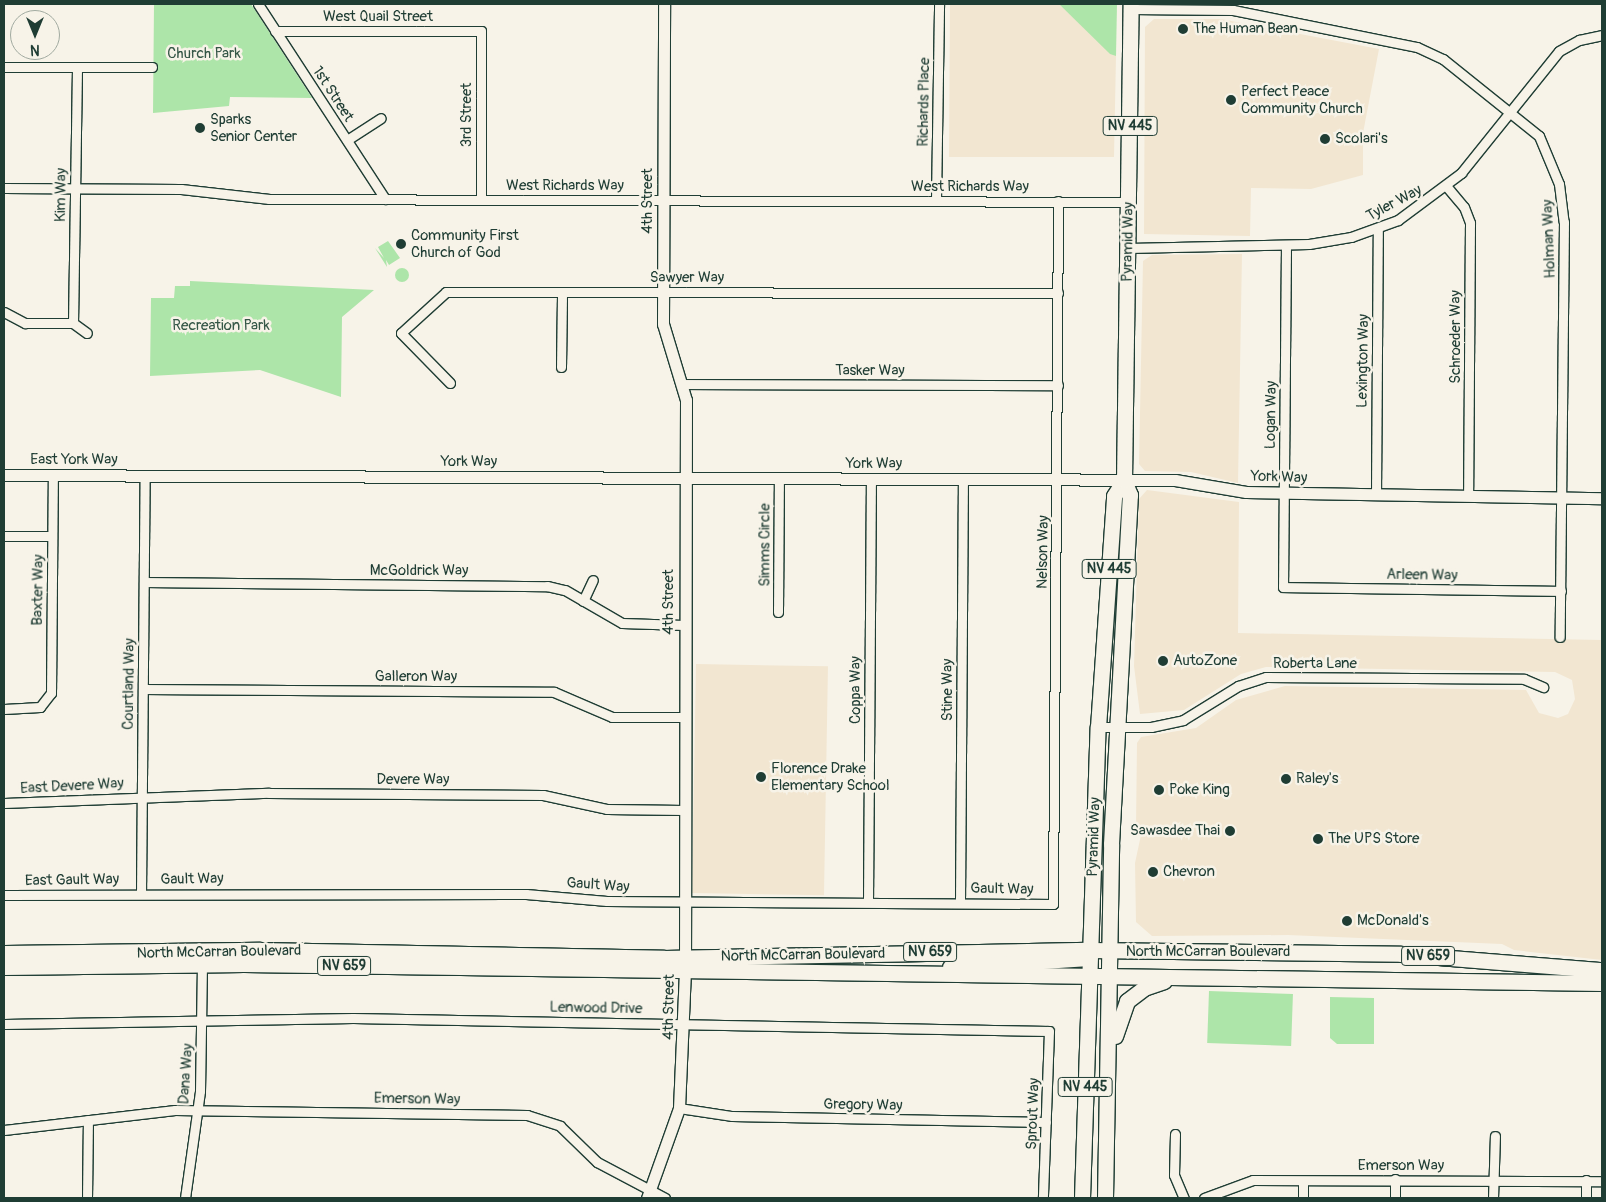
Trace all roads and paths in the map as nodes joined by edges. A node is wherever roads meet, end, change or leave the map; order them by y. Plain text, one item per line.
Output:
1 (258, 4) edge
2 (664, 4) edge
3 (939, 4) edge
4 (1131, 6) edge
5 (275, 31) junction
6 (481, 31) joint
7 (1602, 35) edge
8 (4, 67) edge
9 (77, 67) junction
10 (152, 67) dead end
11 (1511, 111) junction
12 (380, 118) dead end
13 (347, 140) junction
14 (1447, 187) junction
15 (4, 188) edge
16 (75, 188) junction
17 (385, 199) junction
18 (481, 200) junction
19 (663, 200) junction
20 (936, 200) junction
21 (1058, 201) junction
22 (1129, 202) junction
23 (1378, 229) junction
24 (1286, 244) junction
25 (1128, 248) junction
26 (562, 292) junction
27 (663, 292) junction
28 (1058, 293) junction
29 (4, 312) edge
30 (74, 323) junction
31 (87, 333) dead end
32 (562, 368) dead end
33 (450, 383) dead end
34 (681, 384) junction
35 (1058, 385) junction
36 (4, 475) edge
37 (53, 475) junction
38 (145, 475) junction
39 (685, 478) junction
40 (779, 479) junction
41 (871, 479) junction
42 (964, 479) junction
43 (1058, 479) junction
44 (1124, 480) junction
45 (1284, 493) junction
46 (1376, 494) junction
47 (1468, 496) junction
48 (1562, 497) junction
49 (1602, 498) edge
50 (4, 536) edge
51 (52, 536) junction
52 (593, 580) dead end
53 (144, 582) junction
54 (1283, 587) joint
55 (1561, 592) junction
56 (583, 601) junction
57 (778, 612) dead end
58 (684, 625) junction
59 (1560, 637) dead end
60 (1543, 687) dead end
61 (143, 689) junction
62 (4, 709) edge
63 (683, 717) junction
64 (1098, 727) junction
65 (1116, 727) junction
66 (142, 796) junction
67 (4, 803) edge
68 (682, 810) junction
69 (141, 894) junction
70 (4, 895) edge
71 (684, 902) junction
72 (868, 902) junction
73 (960, 902) junction
74 (1053, 904) joint
75 (1107, 950) junction
76 (4, 953) edge
77 (1089, 954) junction
78 (202, 958) junction
79 (1490, 959) junction
80 (684, 964) junction
81 (4, 967) edge
82 (1602, 970) edge
83 (928, 975) junction
84 (1088, 976) junction
85 (1111, 976) junction
86 (1180, 977) junction
87 (1450, 980) junction
88 (1602, 983) edge
89 (203, 1022) junction
90 (683, 1023) junction
91 (4, 1024) edge
92 (1049, 1031) joint
93 (1108, 1056) junction
94 (679, 1108) junction
95 (198, 1109) junction
96 (88, 1120) junction
97 (1046, 1122) junction
98 (4, 1130) edge
99 (1174, 1134) dead end
100 (1495, 1136) dead end
101 (1395, 1179) junction
102 (1495, 1180) junction
103 (1586, 1180) junction
104 (1303, 1181) junction
105 (1602, 1181) edge
106 (649, 1195) edge
107 (87, 1198) edge
108 (185, 1198) edge
109 (666, 1198) edge
110 (1043, 1198) edge
111 (1082, 1198) edge
112 (1105, 1198) edge
113 (1184, 1198) edge
114 (1204, 1198) edge
115 (1303, 1198) edge
116 (1396, 1198) edge
117 (1494, 1198) edge
118 (1586, 1198) edge

1 - 5 street, 1st Street
2 - 19 street, 4th Street
3 - 20 street, Richards Place
4 - 11 street, Holman Way
4 - 22 main road, Pyramid Way / NV 445
5 - 6 street, West Quail Street
5 - 13 street, 1st Street
6 - 18 street, 3rd Street
7 - 11 street, Tyler Way
8 - 9 street
9 - 10 street
9 - 16 street, Kim Way
11 - 14 street, Tyler Way
11 - 48 street, Holman Way
12 - 13 street
13 - 17 street, 1st Street
14 - 23 street, Tyler Way
14 - 47 street, Schroeder Way
15 - 16 street, West Richards Way
16 - 17 street, West Richards Way
16 - 30 street, Kim Way
17 - 18 street, West Richards Way
18 - 19 street, West Richards Way
19 - 20 street, West Richards Way
19 - 27 street, 4th Street
20 - 21 street, West Richards Way
21 - 22 street, West Richards Way
21 - 28 street, Nelson Way
22 - 25 main road, Pyramid Way / NV 445
23 - 24 street, Tyler Way
23 - 46 street, Lexington Way
24 - 25 street, Tyler Way
24 - 45 street, Logan Way
25 - 44 main road, Pyramid Way / NV 445
26 - 27 street, Sawyer Way
26 - 32 street
26 - 33 street, Sawyer Way
27 - 28 street, Sawyer Way
27 - 34 street, 4th Street
28 - 35 street, Nelson Way
29 - 30 street
30 - 31 street
34 - 35 street, Tasker Way
34 - 39 street, 4th Street
35 - 43 street, Nelson Way
36 - 37 street, East York Way
37 - 38 street, East York Way
37 - 51 street, Baxter Way
38 - 39 street, York Way
38 - 53 street, Courtland Way
39 - 40 street, York Way
39 - 58 street, 4th Street
40 - 41 street, York Way
40 - 57 street, Simms Circle
41 - 42 street, York Way
41 - 72 street, Coppa Way
42 - 43 street, York Way
42 - 73 street, Stine Way
43 - 44 street, York Way
43 - 74 street, Nelson Way
44 - 45 street, York Way
44 - 64 main road, Pyramid Way / NV 445
44 - 65 main road, Pyramid Way / NV 445
45 - 46 street, York Way
45 - 54 street, Logan Way
46 - 47 street, York Way
47 - 48 street, York Way
48 - 49 street, York Way
48 - 55 street, Holman Way
50 - 51 street
51 - 62 street, Baxter Way
52 - 56 street
53 - 56 street, McGoldrick Way
53 - 61 street, Courtland Way
54 - 55 street, Arleen Way
55 - 59 street, Holman Way
56 - 58 street, McGoldrick Way
58 - 63 street, 4th Street
60 - 65 street, Roberta Lane
61 - 63 street, Galleron Way
61 - 66 street, Courtland Way
63 - 68 street, 4th Street
64 - 65 street, Roberta Lane
64 - 77 main road, Pyramid Way / NV 445
65 - 75 main road, Pyramid Way / NV 445
66 - 67 street, East Devere Way
66 - 68 street, Devere Way
66 - 69 street, Courtland Way
68 - 71 street, 4th Street
69 - 70 street, East Gault Way
69 - 71 street, Gault Way
71 - 72 street, Gault Way
71 - 80 street, 4th Street
72 - 73 street, Gault Way
73 - 74 street, Gault Way
75 - 77 main road, North McCarran Boulevard / NV 659
75 - 79 main road, North McCarran Boulevard / NV 659
75 - 85 main road, Pyramid Way / NV 445
76 - 78 main road, North McCarran Boulevard / NV 659
77 - 80 main road, North McCarran Boulevard / NV 659
77 - 83 main road
77 - 84 main road, Pyramid Way / NV 445
78 - 80 main road, North McCarran Boulevard / NV 659
78 - 81 main road, North McCarran Boulevard / NV 659
78 - 89 street, Dana Way
79 - 82 main road, North McCarran Boulevard / NV 659
79 - 87 main road
80 - 83 main road, North McCarran Boulevard / NV 659
80 - 90 street, 4th Street
83 - 84 main road, North McCarran Boulevard / NV 659
84 - 85 main road, North McCarran Boulevard / NV 659
84 - 111 main road, Pyramid Way / NV 445
85 - 86 main road, North McCarran Boulevard / NV 659
85 - 93 main road, Pyramid Way / NV 445
86 - 87 main road, North McCarran Boulevard / NV 659
86 - 93 main road
87 - 88 main road, North McCarran Boulevard / NV 659
89 - 90 street, Lenwood Drive
89 - 91 street, Lenwood Drive
89 - 95 street, Dana Way
90 - 92 street, Lenwood Drive
90 - 94 street, 4th Street
92 - 97 street, Sprout Way
93 - 112 main road, Pyramid Way / NV 445
94 - 97 street, Gregory Way
94 - 106 street, 4th Street
95 - 96 street, Emerson Way
95 - 106 street, Emerson Way
95 - 108 street, Dana Way
96 - 98 street, Emerson Way
96 - 107 street
97 - 110 street, Sprout Way
99 - 113 street
100 - 102 street
101 - 102 street, Emerson Way
101 - 104 street, Emerson Way
101 - 116 street
102 - 103 street, Emerson Way
102 - 117 street
103 - 105 street, Emerson Way
103 - 118 street
104 - 114 street, Emerson Way
104 - 115 street
106 - 109 street, Emerson Way

